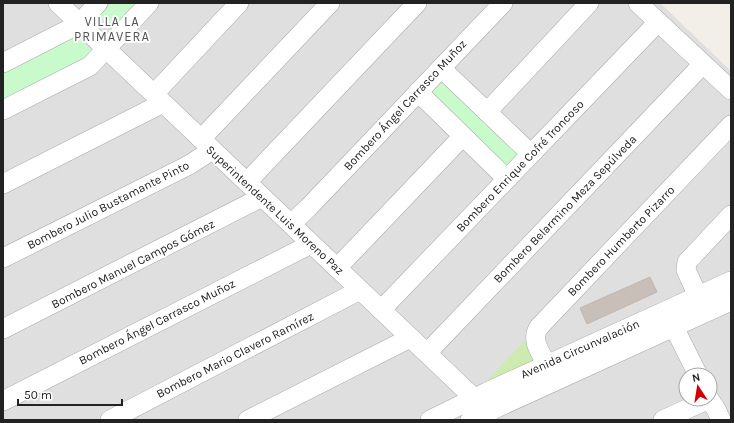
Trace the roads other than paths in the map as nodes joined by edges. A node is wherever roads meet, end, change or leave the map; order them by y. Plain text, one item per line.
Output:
1 (58, 3) edge
2 (98, 3) edge
3 (149, 3) edge
4 (239, 3) edge
5 (330, 3) edge
6 (417, 3) edge
7 (503, 3) edge
8 (589, 3) edge
9 (638, 3) edge
10 (658, 22) junction
11 (79, 24) junction
12 (106, 48) junction
13 (3, 62) edge
14 (703, 64) junction
15 (441, 68) junction
16 (731, 90) edge
17 (418, 92) junction
18 (158, 98) junction
19 (3, 110) edge
20 (487, 112) junction
21 (731, 125) edge
22 (463, 136) junction
23 (207, 144) junction
24 (531, 154) junction
25 (507, 179) junction
26 (247, 182) junction
27 (3, 184) edge
28 (262, 197) junction
29 (731, 215) edge
30 (291, 224) junction
31 (311, 244) junction
32 (3, 258) edge
33 (337, 268) junction
34 (731, 281) edge
35 (360, 290) junction
36 (698, 296) junction
37 (731, 301) edge
38 (381, 310) junction
39 (674, 327) junction
40 (3, 329) edge
41 (410, 338) junction
42 (427, 354) junction
43 (547, 365) junction
44 (694, 367) edge
45 (3, 401) edge
46 (691, 407) edge
47 (715, 407) edge
48 (479, 413) edge
49 (110, 420) edge
50 (248, 420) edge
51 (430, 420) edge
52 (663, 420) edge
53 (721, 420) edge

1 - 11 street, Superintendente Luis Moreno Paz
2 - 11 street
3 - 12 street
4 - 18 street
5 - 23 street, Bombero Julio Bustamante Pinto
6 - 26 street
7 - 15 street, Bombero Ángel Carrasco Muñoz
8 - 20 street
9 - 10 street
10 - 14 street
10 - 24 street, Bombero Enrique Cofré Troncoso
11 - 12 street, Superintendente Luis Moreno Paz
11 - 13 street
12 - 18 street, Superintendente Luis Moreno Paz
12 - 19 street
14 - 16 street
14 - 42 street, Bombero Belarmino Meza Sepúlveda
15 - 17 street, Bombero Ángel Carrasco Muñoz
15 - 20 street
17 - 22 street
17 - 30 street, Bombero Ángel Carrasco Muñoz
18 - 23 street, Superintendente Luis Moreno Paz
18 - 27 street
20 - 24 street
21 - 43 street, Bombero Humberto Pizarro
22 - 25 street
22 - 33 street
23 - 26 street, Superintendente Luis Moreno Paz
23 - 32 street, Bombero Julio Bustamante Pinto
24 - 25 street, Bombero Enrique Cofré Troncoso
25 - 38 street, Bombero Enrique Cofré Troncoso
26 - 28 street, Superintendente Luis Moreno Paz
28 - 30 street, Superintendente Luis Moreno Paz
28 - 40 street, Bombero Manuel Campos Gómez
29 - 36 street
30 - 31 street, Superintendente Luis Moreno Paz
31 - 33 street, Superintendente Luis Moreno Paz
31 - 45 street, Bombero Ángel Carrasco Muñoz
33 - 35 street, Superintendente Luis Moreno Paz
34 - 36 street, Avenida Circunvalación
35 - 38 street, Superintendente Luis Moreno Paz
35 - 49 street, Bombero Mario Clavero Ramírez
36 - 43 street, Avenida Circunvalación
37 - 39 street, Avenida Circunvalación
38 - 41 street, Superintendente Luis Moreno Paz
39 - 44 street
39 - 48 street, Avenida Circunvalación
41 - 42 street, Superintendente Luis Moreno Paz
41 - 50 street
42 - 48 street, Superintendente Luis Moreno Paz
43 - 48 street, Avenida Circunvalación
46 - 52 street
47 - 53 street
48 - 51 street, Avenida Circunvalación

